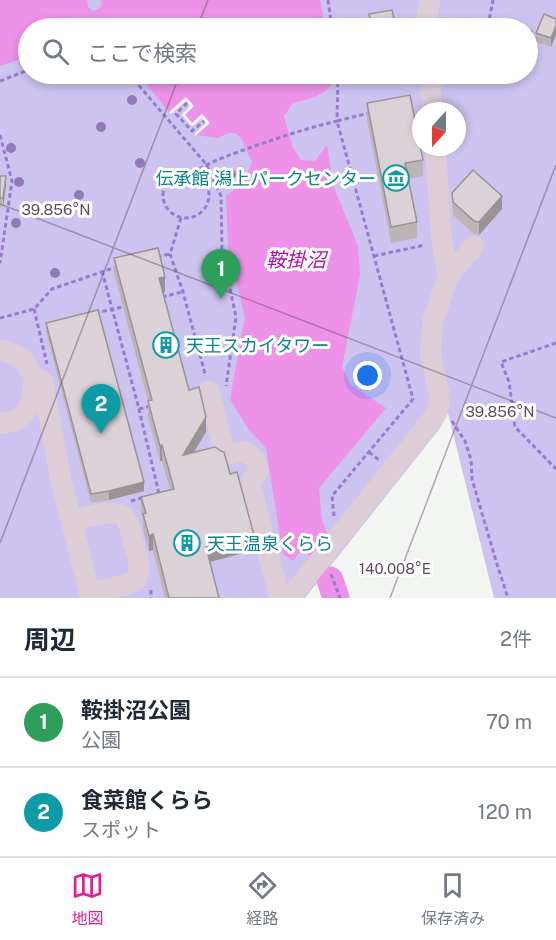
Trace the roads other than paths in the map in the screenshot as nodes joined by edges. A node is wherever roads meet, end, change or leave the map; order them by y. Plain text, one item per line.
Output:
1 (431, 84) edge
2 (432, 102) edge
3 (436, 156) edge
4 (474, 246) dead end
5 (448, 277) junction
6 (0, 350) edge
7 (33, 377) junction
8 (209, 391) road end
9 (24, 413) junction
10 (0, 424) edge
11 (54, 448) junction
12 (72, 521) junction
13 (90, 595) edge
14 (280, 598) edge
15 (290, 598) edge

1 - 2 lane
3 - 5 lane
4 - 5 lane
5 - 15 lane
6 - 7 lane
7 - 9 lane
7 - 11 lane
8 - 14 lane
9 - 10 lane
9 - 11 lane
11 - 12 lane
12 - 13 lane
12 - 13 lane

